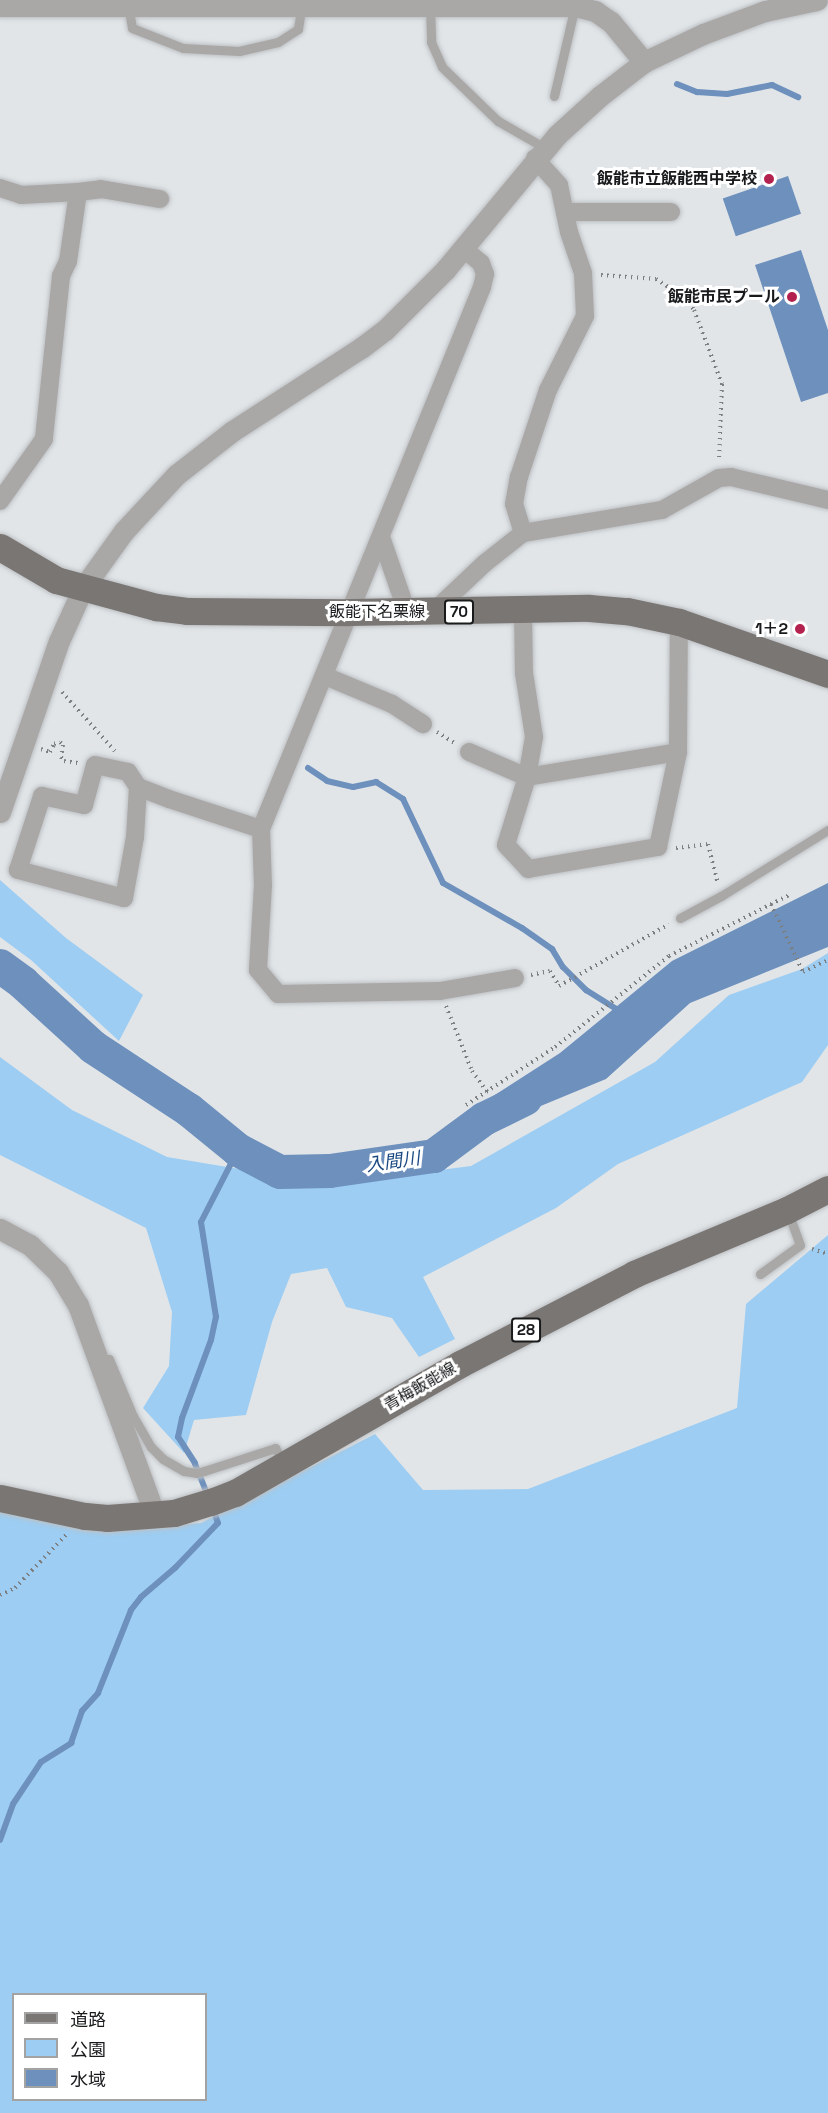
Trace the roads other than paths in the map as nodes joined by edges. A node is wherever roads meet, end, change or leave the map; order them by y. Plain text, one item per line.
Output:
1 (817, 0) edge
2 (430, 2) edge
3 (94, 3) edge
4 (309, 3) edge
5 (576, 3) edge
6 (129, 5) junction
7 (0, 6) edge
8 (644, 62) junction
9 (554, 96) dead end
10 (540, 153) junction
11 (0, 188) edge
12 (78, 192) junction
13 (160, 199) dead end
14 (565, 212) junction
15 (671, 212) dead end
16 (463, 248) junction
17 (828, 500) edge
18 (0, 501) edge
19 (523, 533) junction
20 (381, 537) junction
21 (0, 547) edge
22 (83, 588) junction
23 (523, 611) junction
24 (349, 612) junction
25 (420, 612) junction
26 (679, 622) junction
27 (828, 674) edge
28 (325, 676) junction
29 (423, 723) road end
30 (469, 752) road end
31 (678, 752) junction
32 (527, 777) junction
33 (133, 779) junction
34 (0, 812) edge
35 (261, 829) junction
36 (828, 830) edge
37 (680, 918) road end
38 (515, 978) road end
39 (828, 1189) edge
40 (787, 1210) junction
41 (0, 1229) edge
42 (760, 1274) dead end
43 (99, 1363) junction
44 (285, 1465) junction
45 (0, 1498) edge
46 (155, 1515) junction

1 - 8 street
2 - 4 street
2 - 5 street
2 - 10 lane
3 - 6 street
3 - 7 street
4 - 6 street
4 - 6 lane
5 - 8 street
5 - 9 lane
8 - 10 street
10 - 14 street
10 - 16 street
11 - 12 street
12 - 13 street
12 - 18 street
14 - 15 street
14 - 19 street
16 - 20 street
16 - 22 street
17 - 19 street
19 - 25 street
20 - 24 street
20 - 25 street
21 - 22 main road, 飯能下名栗線 / 70
22 - 24 main road, 飯能下名栗線 / 70
22 - 34 street
23 - 25 main road, 飯能下名栗線 / 70
23 - 26 main road, 飯能下名栗線 / 70
23 - 32 street
24 - 25 main road, 飯能下名栗線 / 70
24 - 28 street
26 - 27 main road, 飯能下名栗線 / 70
26 - 31 street
28 - 29 street
28 - 35 street
30 - 32 street
31 - 32 street
31 - 32 street
33 - 33 street
33 - 35 street
35 - 38 street
36 - 37 lane
39 - 40 main road, 青梅飯能線 / 28
40 - 42 lane
40 - 44 main road, 青梅飯能線 / 28
41 - 43 street
43 - 44 lane
43 - 46 street
44 - 46 main road, 青梅飯能線 / 28
45 - 46 main road, 青梅飯能線 / 28

